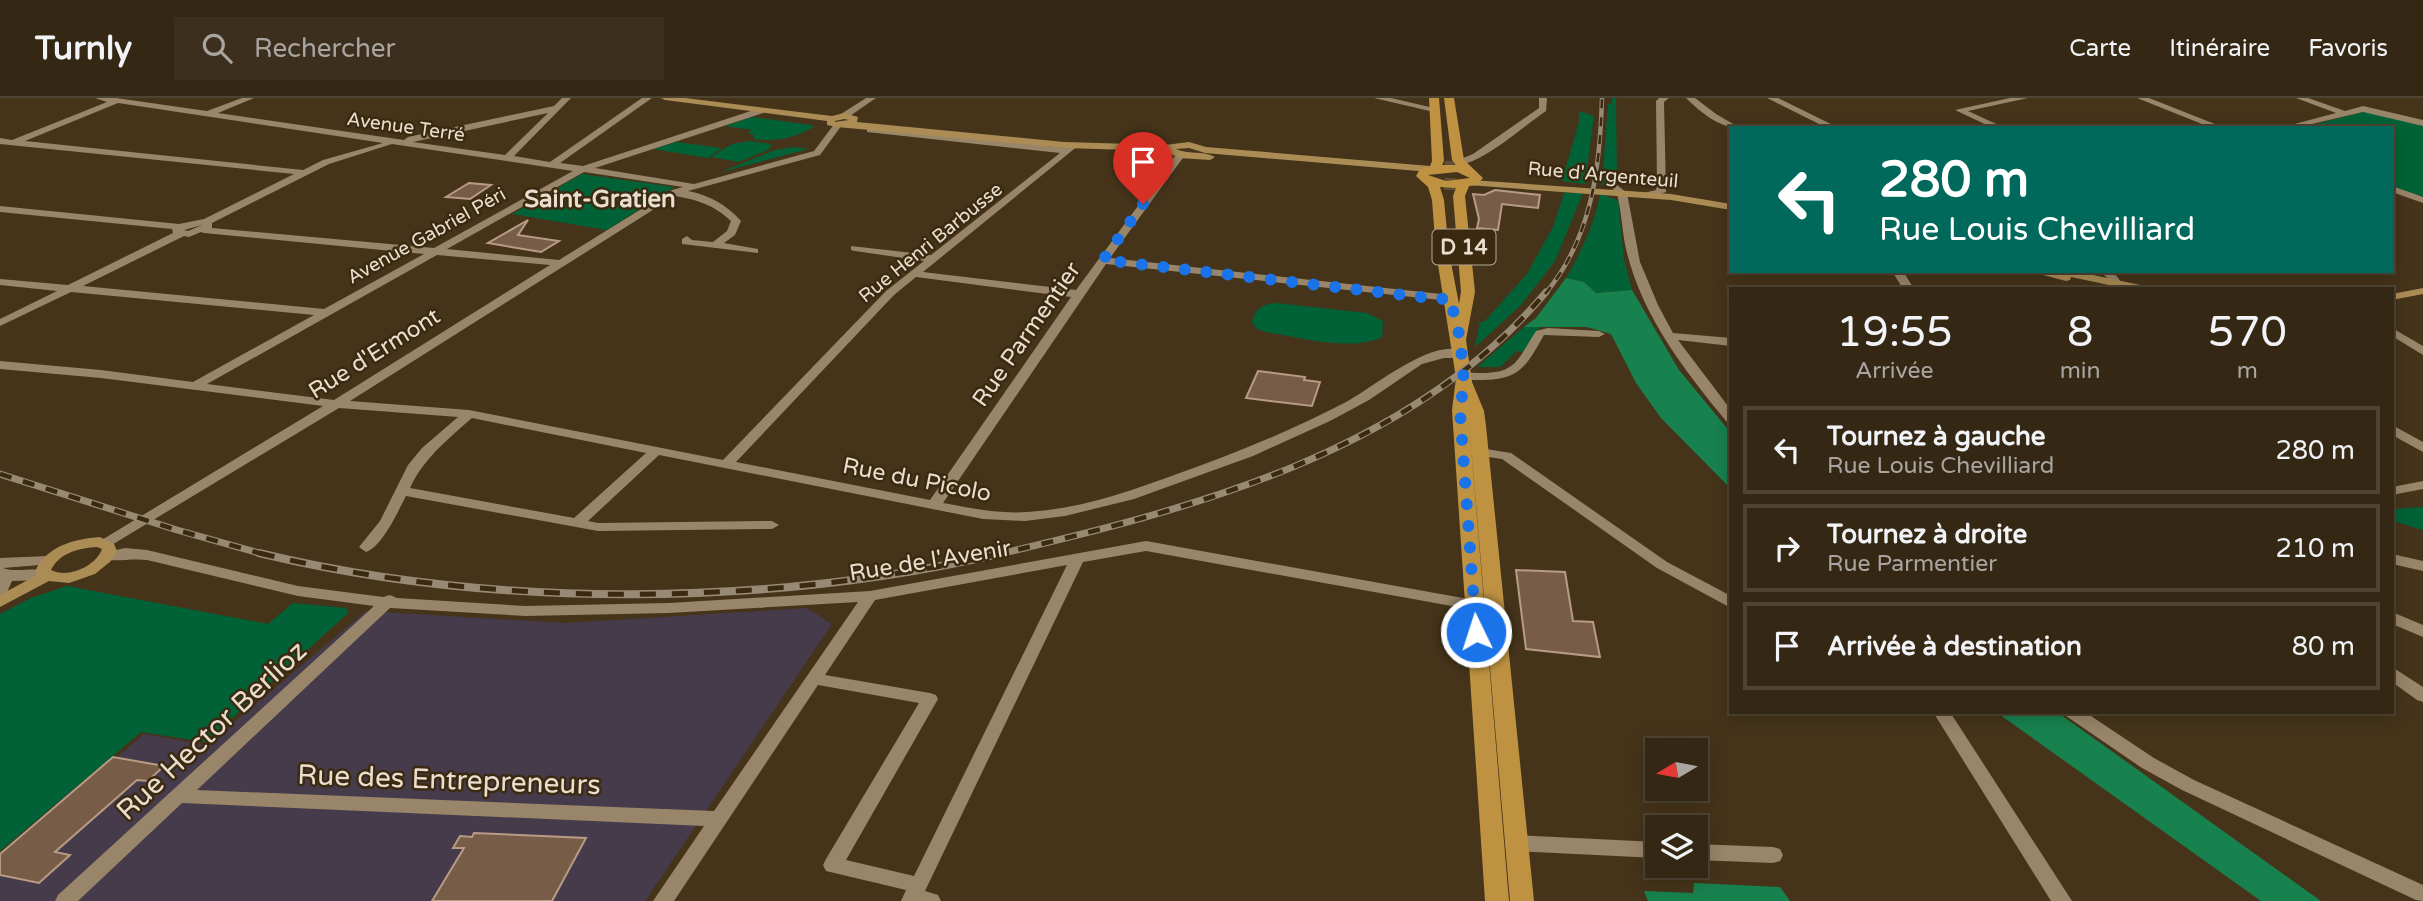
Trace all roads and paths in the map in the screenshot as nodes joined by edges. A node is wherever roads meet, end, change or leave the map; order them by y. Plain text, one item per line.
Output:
1 (99, 98) edge
2 (250, 98) edge
3 (567, 98) edge
4 (648, 98) edge
5 (665, 98) edge
6 (872, 98) edge
7 (1378, 98) edge
8 (1447, 98) edge
9 (1543, 98) edge
10 (1665, 98) edge
11 (1690, 98) edge
12 (1772, 98) edge
13 (2024, 98) edge
14 (2141, 98) edge
15 (2300, 98) edge
16 (117, 101) junction
17 (1436, 102) edge
18 (557, 108) junction
19 (763, 110) junction
20 (2343, 113) junction
21 (206, 114) junction
22 (2423, 115) edge
23 (2408, 118) junction
24 (844, 121) junction
25 (2423, 123) edge
26 (1732, 126) edge
27 (1831, 126) edge
28 (1996, 126) edge
29 (2216, 126) edge
30 (2291, 126) edge
31 (0, 141) edge
32 (12, 142) junction
33 (398, 142) junction
34 (0, 147) edge
35 (1072, 148) junction
36 (1180, 151) junction
37 (1264, 155) junction
38 (507, 158) junction
39 (551, 165) junction
40 (1294, 165) junction
41 (581, 170) junction
42 (1461, 171) junction
43 (301, 172) junction
44 (1430, 174) junction
45 (708, 183) junction
46 (2394, 190) edge
47 (1619, 191) junction
48 (1661, 192) junction
49 (695, 195) junction
50 (1647, 195) junction
51 (664, 199) junction
52 (2423, 200) edge
53 (1729, 205) edge
54 (1729, 205) edge
55 (0, 209) edge
56 (205, 226) junction
57 (180, 230) junction
58 (687, 239) dead end
59 (715, 246) junction
60 (855, 247) dead end
61 (435, 250) junction
62 (754, 251) dead end
63 (935, 259) junction
64 (1103, 260) junction
65 (560, 262) junction
66 (2044, 273) edge
67 (2065, 273) edge
68 (2106, 273) edge
69 (915, 274) junction
70 (1448, 278) junction
71 (0, 282) edge
72 (2423, 285) edge
73 (2118, 287) edge
74 (69, 288) junction
75 (2394, 290) edge
76 (2423, 291) edge
77 (1079, 294) junction
78 (2394, 297) edge
79 (1450, 298) junction
80 (324, 312) junction
81 (1466, 312) junction
82 (0, 323) edge
83 (2394, 332) edge
84 (1599, 334) dead end
85 (1668, 336) junction
86 (1460, 338) junction
87 (1729, 342) edge
88 (2423, 351) edge
89 (1461, 354) junction
90 (0, 365) edge
91 (1464, 379) junction
92 (195, 386) junction
93 (336, 404) junction
94 (469, 414) junction
95 (1729, 416) edge
96 (2394, 430) edge
97 (2423, 448) edge
98 (656, 451) junction
99 (1472, 451) junction
100 (727, 464) junction
101 (2423, 485) edge
102 (402, 491) junction
103 (2394, 491) edge
104 (934, 505) junction
105 (577, 523) junction
106 (772, 525) dead end
107 (111, 545) junction
108 (366, 547) dead end
109 (1078, 558) junction
110 (2394, 559) edge
111 (2423, 566) edge
112 (2, 570) edge
113 (47, 571) junction
114 (0, 593) edge
115 (870, 596) junction
116 (390, 600) junction
117 (0, 602) edge
118 (1729, 602) edge
119 (1474, 605) junction
120 (2394, 618) edge
121 (2423, 632) edge
122 (2397, 677) edge
123 (815, 679) junction
124 (2423, 696) edge
125 (1942, 714) edge
126 (2075, 714) edge
127 (178, 796) junction
128 (718, 819) junction
129 (1515, 843) junction
130 (1645, 849) edge
131 (1708, 852) edge
132 (1773, 855) dead end
133 (2423, 894) edge
134 (918, 896) edge
135 (65, 901) edge
136 (663, 901) edge
137 (1497, 901) edge
138 (1522, 901) edge
139 (2062, 901) edge

1 - 16 street, Avenue Terré
2 - 21 street
3 - 18 street
4 - 39 street
5 - 19 street
6 - 24 street
7 - 17 street
8 - 42 main road, D 14
9 - 42 street
10 - 48 street
11 - 26 street
12 - 27 street
13 - 28 street
14 - 29 street
15 - 20 street
16 - 21 street, Avenue Terré
16 - 32 street
17 - 42 main road, D 14
17 - 44 main road, D 14
18 - 33 street
18 - 38 street
19 - 24 street
19 - 41 street, Avenue Gabriel Péri
20 - 23 street
20 - 30 street
21 - 33 street, Avenue Terré
22 - 23 street
23 - 25 street
24 - 35 street
24 - 35 street
24 - 45 street
31 - 32 street
32 - 34 street
32 - 43 street
33 - 38 street, Avenue Terré
33 - 43 street
35 - 36 street
35 - 63 street, Rue Henri Barbusse
36 - 37 street
36 - 40 street
36 - 64 street, Rue Parmentier
37 - 40 street
37 - 44 street
38 - 39 street, Avenue Terré
39 - 41 street, Avenue Terré
40 - 44 street
41 - 45 street, Avenue Terré
41 - 61 street, Avenue Gabriel Péri
42 - 44 main road
42 - 47 street, Rue d'Argenteuil
42 - 81 main road, D 14
43 - 56 street
44 - 70 main road, D 14
45 - 49 street
45 - 51 street, Rue d'Ermont
46 - 52 street
47 - 48 street, Rue d'Argenteuil
47 - 50 street, Rue d'Argenteuil
47 - 85 street
48 - 50 street
48 - 53 street, Rue d'Argenteuil
49 - 51 street, Rue d'Ermont
49 - 59 street
50 - 54 street, Rue d'Argenteuil
51 - 65 street, Rue d'Ermont
55 - 57 street
56 - 57 street
56 - 61 street
57 - 74 street
58 - 59 street
59 - 62 street
60 - 63 street
61 - 65 street
61 - 80 street, Avenue Gabriel Péri
63 - 69 street, Rue Henri Barbusse
64 - 77 street, Rue Parmentier
64 - 79 street
65 - 93 street, Rue d'Ermont
66 - 73 street
67 - 73 street
68 - 73 street
69 - 77 street
69 - 100 street, Rue Henri Barbusse
70 - 79 main road, D 14
70 - 81 main road, D 14
71 - 74 street
72 - 75 street
74 - 80 street
74 - 82 street
76 - 78 street
77 - 104 street, Rue Parmentier
79 - 86 main road, D 14
80 - 92 street, Avenue Gabriel Péri
81 - 86 main road, D 14
83 - 88 street
84 - 91 street
85 - 87 street
85 - 95 street
86 - 89 main road, D 14
89 - 91 main road, D 14
89 - 104 street, Rue du Picolo
90 - 92 street, Rue du Picolo
91 - 99 main road, D 14
92 - 93 street, Rue du Picolo
93 - 94 street, Rue du Picolo
93 - 107 street, Rue d'Ermont
94 - 98 street, Rue du Picolo
94 - 102 street
96 - 97 street
98 - 100 street, Rue du Picolo
98 - 105 street
99 - 118 street
99 - 119 main road, D 14
99 - 129 main road, D 14
100 - 104 street, Rue du Picolo
101 - 103 street
102 - 105 street
102 - 108 street
105 - 106 street
107 - 113 street, Rue d'Ermont
107 - 113 street, Rue d'Ermont
107 - 116 street, Rue de l'Avenir
109 - 115 street, Rue de l'Avenir
109 - 119 street, Rue de l'Avenir
109 - 134 street
110 - 111 street
112 - 113 street
112 - 114 street
113 - 117 street, Rue d'Ermont
115 - 116 street, Rue de l'Avenir
115 - 123 street
116 - 127 street, Rue Hector Berlioz
119 - 137 main road, D 14
120 - 121 street
122 - 124 street
123 - 128 street
123 - 134 street
125 - 139 street
126 - 133 street
127 - 128 street, Rue des Entrepreneurs
127 - 135 street, Rue Hector Berlioz
128 - 136 street
129 - 130 street
129 - 138 main road, D 14
131 - 132 street

